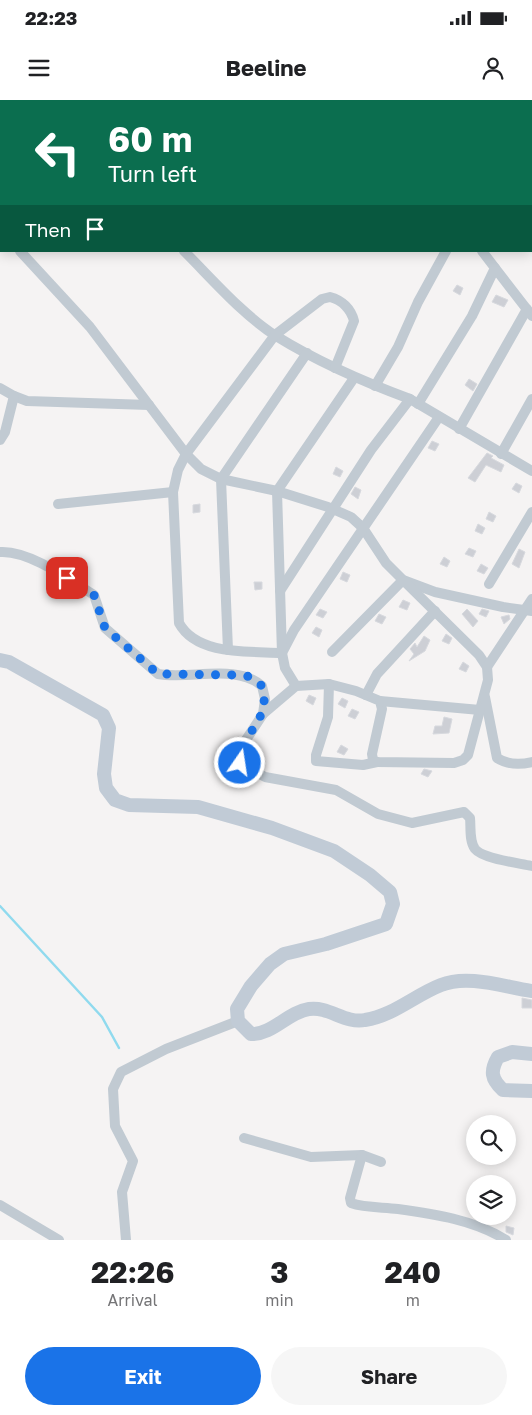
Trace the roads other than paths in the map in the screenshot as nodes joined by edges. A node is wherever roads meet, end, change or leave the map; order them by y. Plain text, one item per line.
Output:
1 (21, 252) edge
2 (185, 252) edge
3 (445, 252) edge
4 (483, 252) edge
5 (495, 268) junction
6 (530, 312) edge
7 (275, 336) junction
8 (307, 353) junction
9 (335, 368) junction
10 (354, 378) junction
11 (375, 386) junction
12 (0, 388) edge
13 (14, 396) junction
14 (532, 399) edge
15 (414, 401) junction
16 (149, 406) junction
17 (439, 417) junction
18 (459, 429) junction
19 (0, 440) edge
20 (186, 454) junction
21 (501, 454) junction
22 (532, 471) edge
23 (221, 479) junction
24 (277, 491) junction
25 (174, 492) junction
26 (58, 504) dead end
27 (333, 509) junction
28 (532, 512) edge
29 (363, 528) junction
30 (0, 552) edge
31 (403, 580) junction
32 (489, 584) dead end
33 (280, 591) junction
34 (532, 599) edge
35 (529, 610) edge
36 (435, 611) junction
37 (228, 650) junction
38 (332, 652) dead end
39 (282, 653) junction
40 (0, 660) edge
41 (487, 667) junction
42 (329, 684) junction
43 (296, 686) junction
44 (484, 693) junction
45 (366, 694) junction
46 (380, 701) junction
47 (480, 710) junction
48 (263, 714) junction
49 (377, 762) junction
50 (532, 762) edge
51 (532, 866) edge
52 (532, 992) edge
53 (238, 1020) junction
54 (532, 1054) edge
55 (532, 1091) edge
56 (244, 1138) dead end
57 (362, 1155) junction
58 (381, 1162) dead end
59 (0, 1205) edge
60 (59, 1240) edge
61 (126, 1240) edge
62 (506, 1240) edge

1 - 16 street
2 - 7 street
3 - 11 street
4 - 5 street
5 - 6 street
5 - 15 street
6 - 18 street
7 - 8 street
7 - 9 street
7 - 20 street
8 - 9 street
8 - 23 street
9 - 10 street
10 - 11 street
10 - 24 street
11 - 15 street
12 - 13 street
13 - 16 street
13 - 19 street
14 - 21 street
15 - 17 street
15 - 27 street
16 - 20 street
17 - 18 street
17 - 29 street
18 - 21 street
20 - 23 street
20 - 25 street
21 - 22 street
23 - 24 street
23 - 37 street
24 - 27 street
24 - 33 street
25 - 26 street
25 - 37 street
27 - 29 street
27 - 33 street
28 - 32 street
29 - 31 street
29 - 39 street
30 - 48 street
31 - 35 street
31 - 36 street
31 - 38 street
33 - 39 street
34 - 35 street
35 - 41 street
36 - 41 street
36 - 45 street
37 - 39 street
39 - 43 street
40 - 53 main road
41 - 44 street
42 - 43 street
42 - 45 street
42 - 49 street
43 - 48 street
44 - 47 street
44 - 50 street
45 - 46 street
46 - 47 street
46 - 49 street
47 - 49 street
48 - 51 street
52 - 53 main road
53 - 61 street
54 - 55 main road
56 - 57 street
57 - 58 street
57 - 62 street
59 - 60 street

